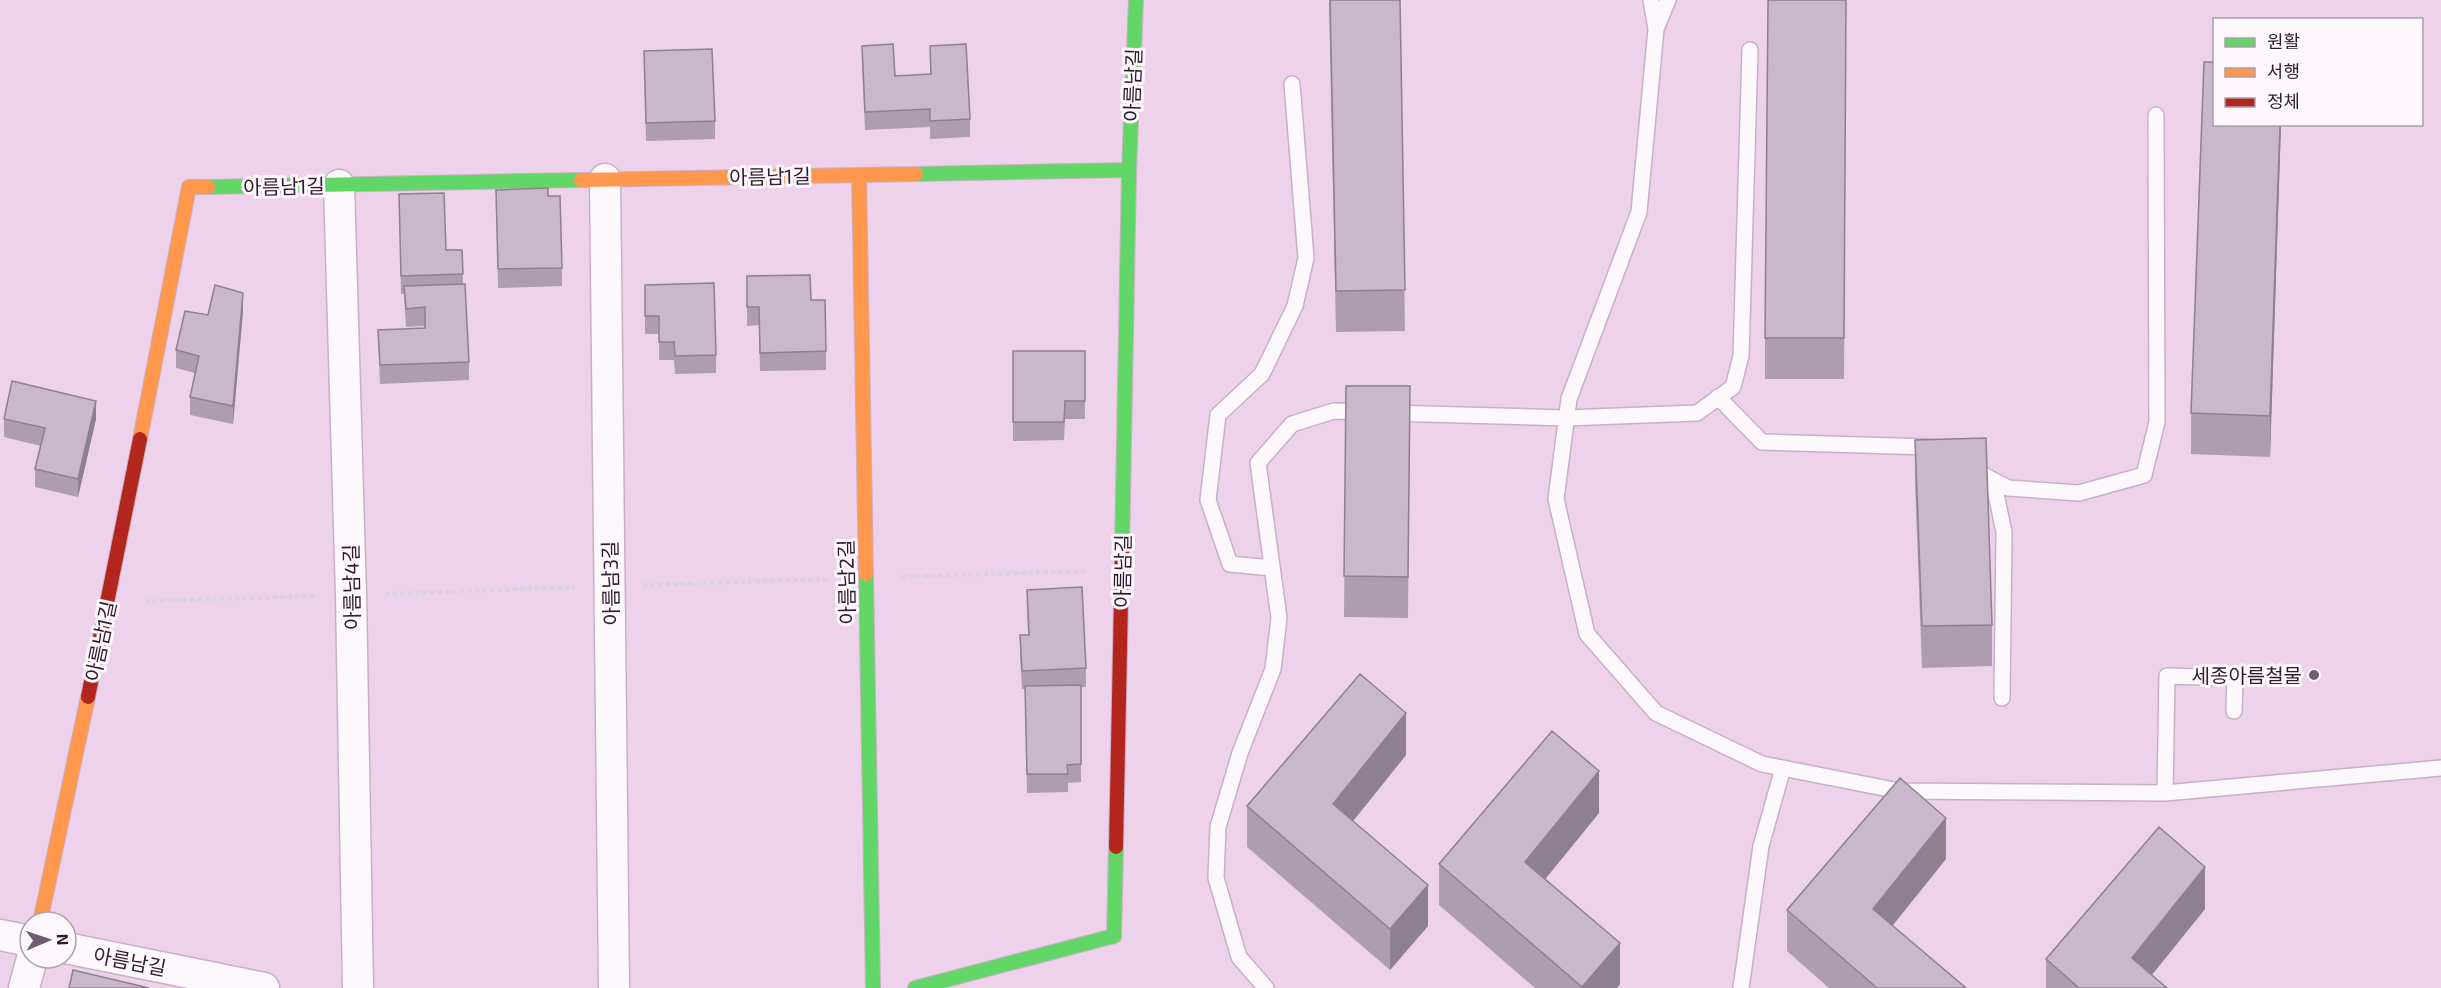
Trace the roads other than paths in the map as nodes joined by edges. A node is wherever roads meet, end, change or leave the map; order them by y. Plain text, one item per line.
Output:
1 (1136, 0) edge
2 (1651, 0) edge
3 (1668, 0) edge
4 (1656, 29) junction
5 (1750, 50) dead end
6 (1292, 84) dead end
7 (2156, 115) dead end
8 (1129, 170) junction
9 (859, 175) junction
10 (605, 178) junction
11 (339, 185) junction
12 (1718, 398) junction
13 (1566, 418) junction
14 (1993, 480) junction
15 (1272, 568) junction
16 (2002, 698) dead end
17 (2234, 711) dead end
18 (1783, 768) junction
19 (2441, 768) edge
20 (2165, 793) junction
21 (43, 910) edge
22 (0, 934) edge
23 (18, 938) edge
24 (78, 950) edge
25 (29, 970) edge
26 (24, 988) edge
27 (264, 988) edge
28 (358, 988) edge
29 (614, 988) edge
30 (873, 988) edge
31 (915, 988) edge
32 (1266, 988) edge
33 (1741, 988) edge

1 - 8 street, 아름남길
2 - 4 lane
3 - 4 lane
4 - 13 lane
5 - 12 lane
6 - 15 lane
7 - 14 lane
8 - 9 street, 아름남1길
8 - 31 street, 아름남길
9 - 10 street, 아름남1길
9 - 30 street, 아름남2길
10 - 11 street, 아름남1길
10 - 29 street, 아름남3길
11 - 21 street, 아름남1길
11 - 28 street, 아름남4길
12 - 13 lane
12 - 14 lane
13 - 15 lane
13 - 18 lane
14 - 16 lane
15 - 32 lane
17 - 20 lane
18 - 20 lane
18 - 33 lane
19 - 20 lane
22 - 23 street
24 - 27 street, 아름남길
25 - 26 street

